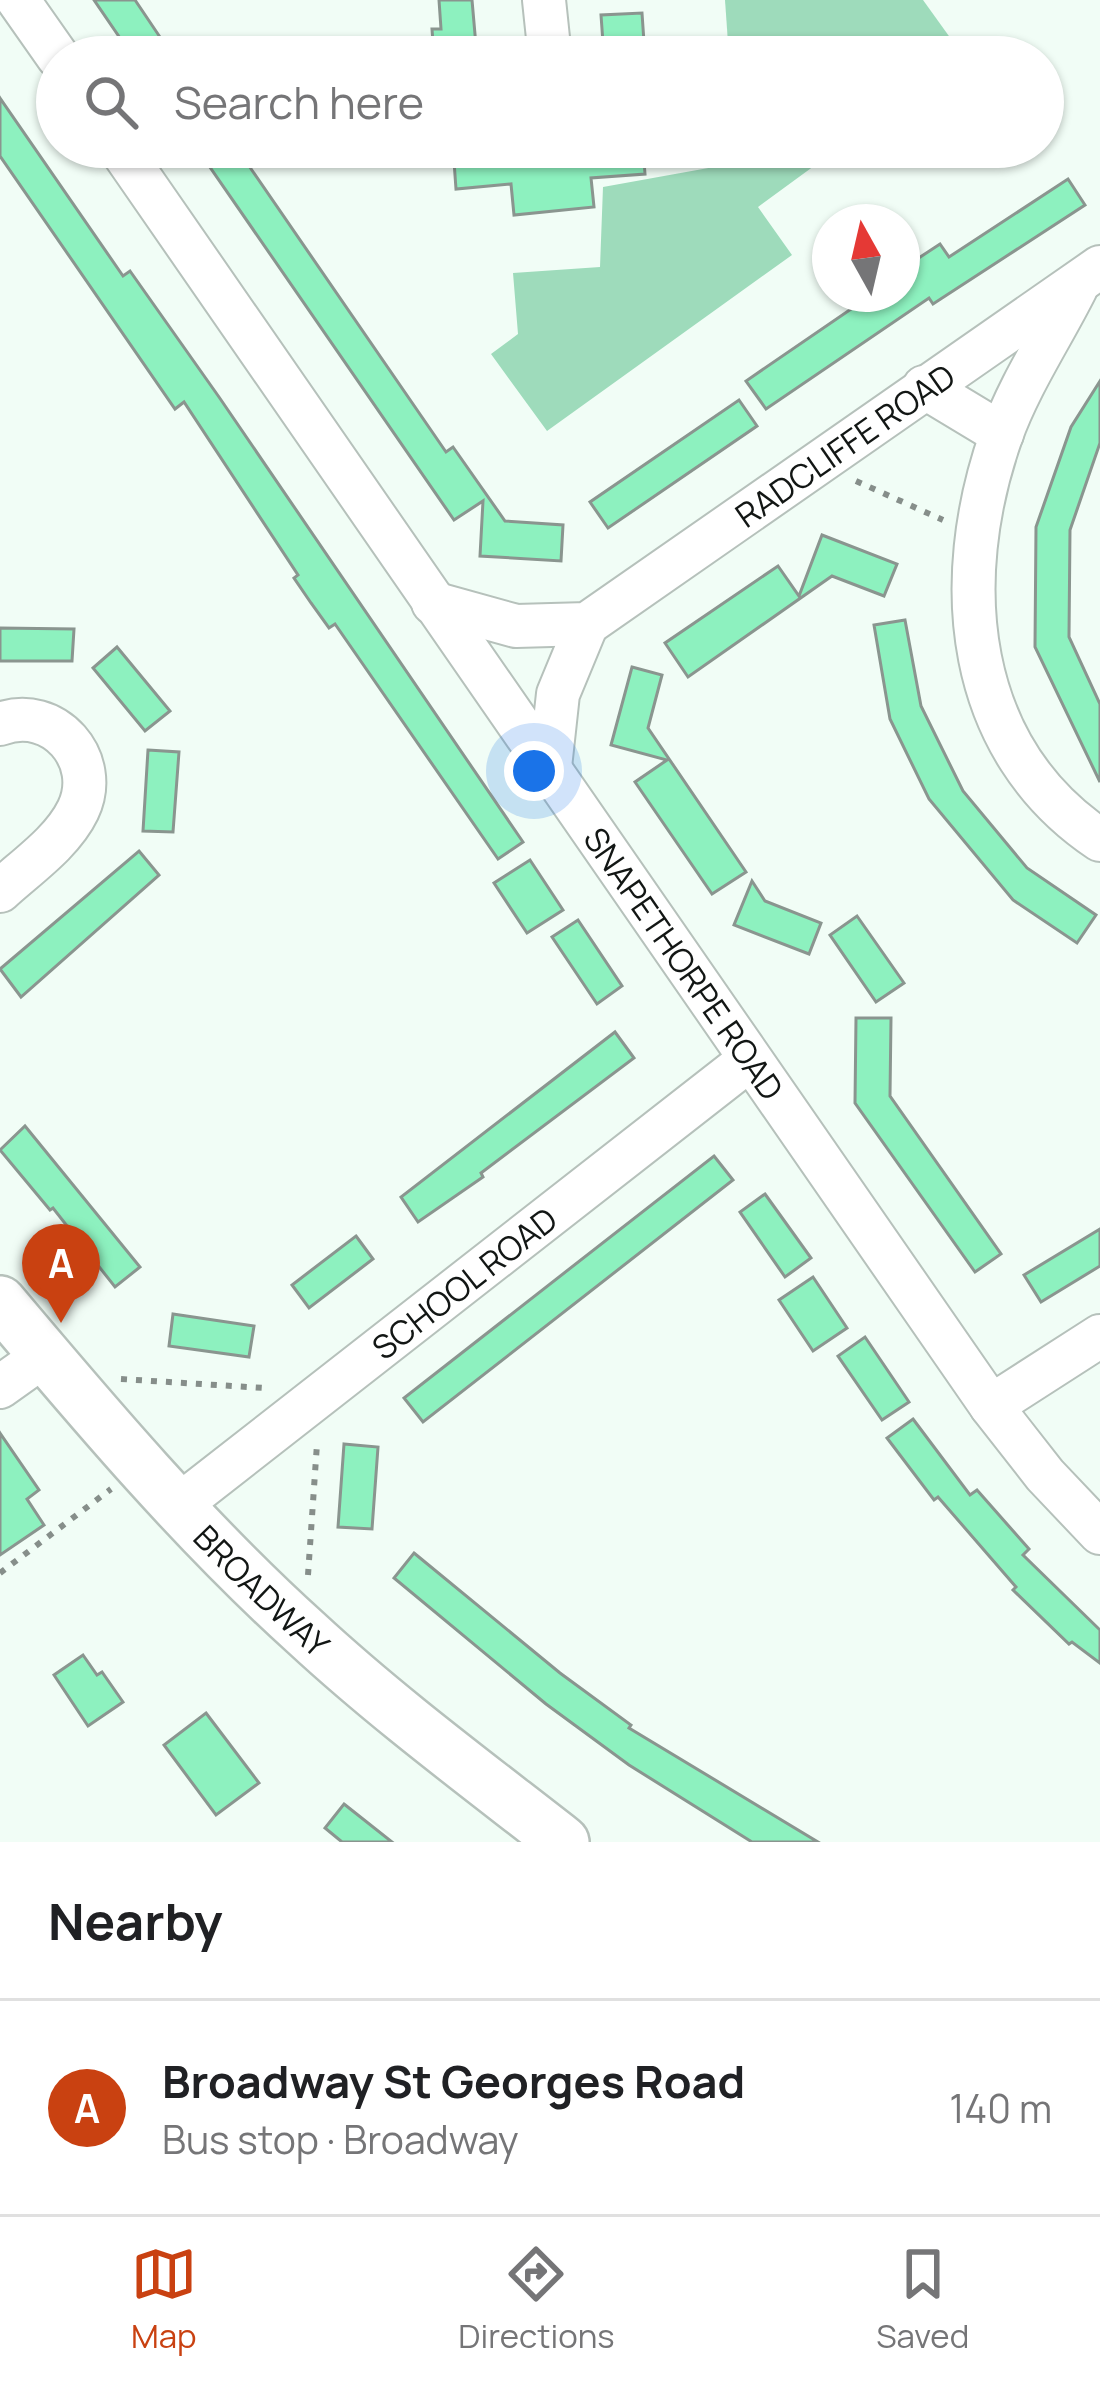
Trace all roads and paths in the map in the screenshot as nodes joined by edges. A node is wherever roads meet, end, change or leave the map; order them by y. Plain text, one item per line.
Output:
1 (19, 0) edge
2 (544, 0) edge
3 (44, 36) edge
4 (548, 36) edge
5 (133, 168) edge
6 (1090, 274) edge
7 (924, 387) junction
8 (1002, 434) junction
9 (820, 465) junction
10 (976, 536) junction
11 (433, 603) junction
12 (587, 623) junction
13 (0, 724) edge
14 (550, 767) junction
15 (1100, 840) edge
16 (0, 891) edge
17 (749, 1060) junction
18 (0, 1302) edge
19 (1100, 1336) edge
20 (45, 1355) junction
21 (0, 1387) edge
22 (991, 1406) junction
23 (143, 1466) junction
24 (178, 1506) junction
25 (1100, 1533) edge
26 (0, 1573) edge
27 (563, 1842) edge

1 - 3 street
2 - 4 street
5 - 11 street, SNAPETHORPE ROAD
6 - 7 street, RADCLIFFE ROAD
6 - 8 street
7 - 8 street
7 - 9 street, RADCLIFFE ROAD
8 - 10 street
9 - 10 path
9 - 12 street, RADCLIFFE ROAD
10 - 15 street
11 - 12 street
11 - 14 street, SNAPETHORPE ROAD
12 - 14 street
13 - 16 street
14 - 17 street, SNAPETHORPE ROAD
17 - 22 street, SNAPETHORPE ROAD
17 - 24 street, SCHOOL ROAD
18 - 20 street, BROADWAY
19 - 22 street
20 - 21 street
20 - 23 street, BROADWAY
22 - 25 street, SNAPETHORPE ROAD
23 - 24 street, BROADWAY
23 - 26 path
24 - 27 street, BROADWAY

